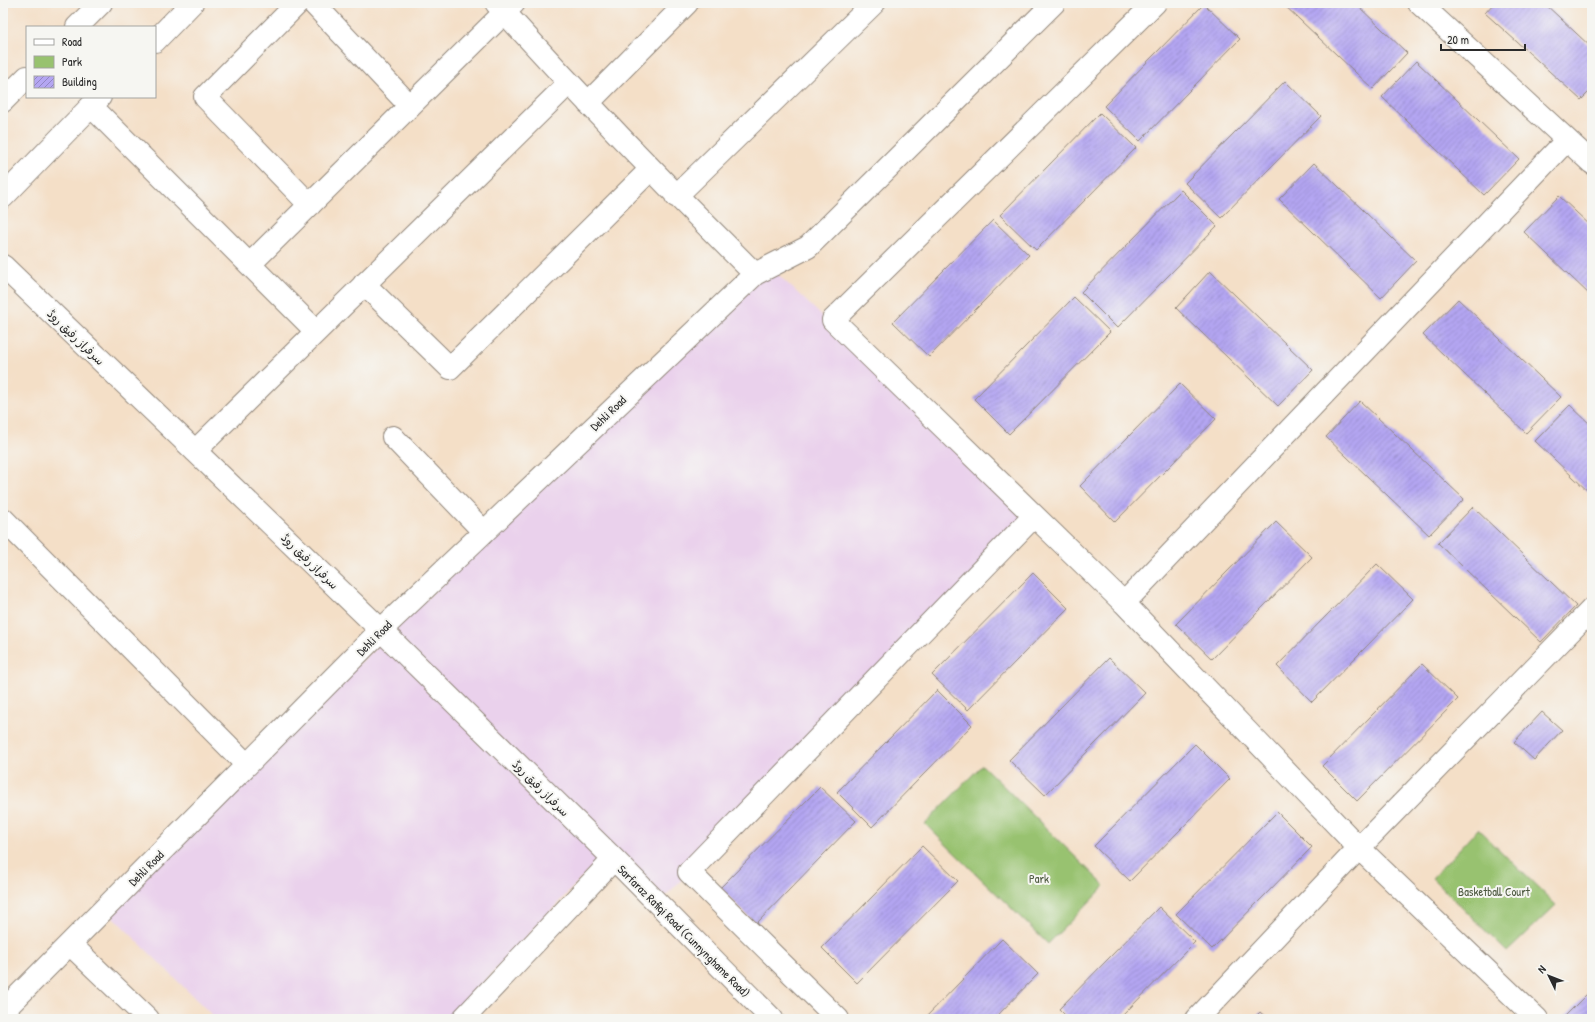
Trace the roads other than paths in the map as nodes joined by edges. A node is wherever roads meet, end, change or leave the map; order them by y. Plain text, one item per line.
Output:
1 (101, 3) edge
2 (192, 3) edge
3 (298, 3) edge
4 (313, 3) edge
5 (687, 3) edge
6 (874, 3) edge
7 (1054, 3) edge
8 (1155, 3) edge
9 (1418, 3) edge
10 (505, 6) edge
11 (78, 26) edge
12 (156, 40) edge
13 (26, 78) edge
14 (568, 84) junction
15 (3, 101) edge
16 (96, 102) edge
17 (588, 103) junction
18 (410, 106) junction
19 (1567, 140) junction
20 (1592, 163) edge
21 (651, 169) junction
22 (676, 196) junction
23 (3, 197) edge
24 (310, 205) junction
25 (250, 264) junction
26 (3, 266) edge
27 (755, 274) junction
28 (364, 284) junction
29 (316, 331) junction
30 (393, 437) dead end
31 (195, 451) junction
32 (1034, 516) junction
33 (3, 519) edge
34 (484, 532) junction
35 (1124, 603) junction
36 (1592, 609) edge
37 (381, 630) junction
38 (248, 765) junction
39 (1359, 848) junction
40 (614, 859) junction
41 (70, 944) junction
42 (3, 1012) edge
43 (148, 1019) edge
44 (463, 1019) edge
45 (772, 1019) edge
46 (838, 1019) edge
47 (1196, 1019) edge
48 (1536, 1019) edge

1 - 11 street
2 - 12 street
3 - 24 street
4 - 18 street
5 - 17 street
6 - 22 street
7 - 27 street, Dehli Road
8 - 32 street
9 - 19 street
10 - 14 street
10 - 18 street
13 - 15 street
14 - 17 street
14 - 28 street
16 - 23 street
16 - 25 street
17 - 21 street
18 - 24 street
19 - 20 street
19 - 35 street
21 - 22 street
21 - 28 street
22 - 27 street
24 - 25 street
25 - 29 street
26 - 31 street, سرفراز رفیق روڈ
27 - 34 street, Dehli Road
28 - 29 street
29 - 31 street
30 - 34 street
31 - 37 street, سرفراز رفیق روڈ
32 - 35 street
32 - 46 street
33 - 38 street
34 - 37 street, Dehli Road
35 - 39 street
36 - 39 street
37 - 38 street, Dehli Road
37 - 40 street, سرفراز رفیق روڈ
38 - 41 street, Dehli Road
39 - 47 street
39 - 48 street
40 - 44 street
40 - 45 street, Sarfaraz Rafiqi Road (Cunnynghame Road)
41 - 42 street, Dehli Road
41 - 43 street

